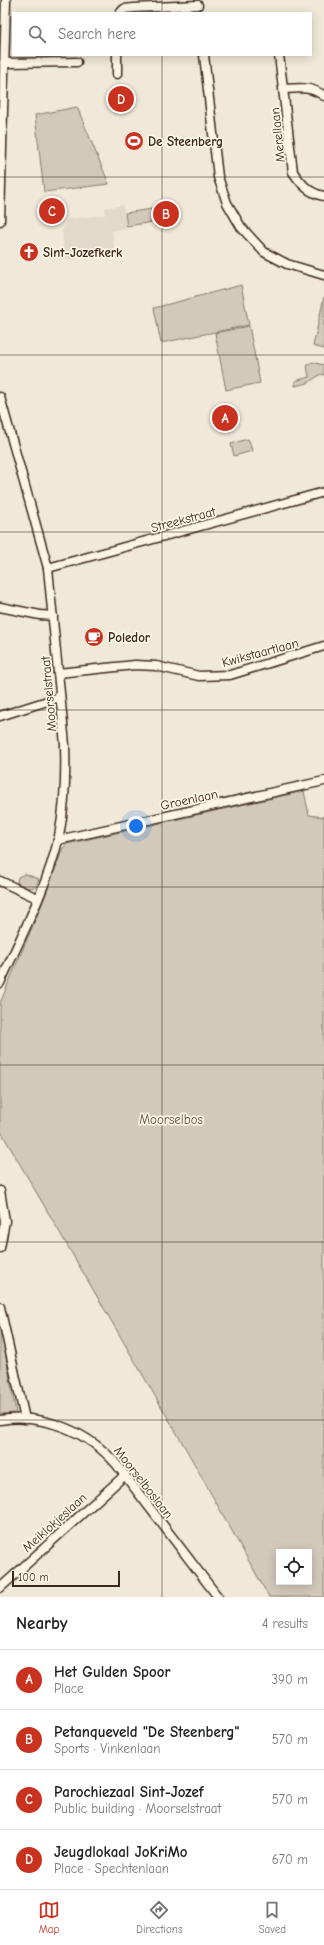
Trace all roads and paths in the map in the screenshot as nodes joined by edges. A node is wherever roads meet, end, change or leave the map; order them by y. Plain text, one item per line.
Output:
1 (6, 0) edge
2 (199, 6) edge
3 (121, 12) edge
4 (117, 56) edge
5 (204, 56) edge
6 (279, 56) edge
7 (77, 62) dead end
8 (4, 63) junction
9 (117, 74) dead end
10 (284, 89) junction
11 (324, 96) edge
12 (324, 196) edge
13 (0, 209) edge
14 (0, 221) edge
15 (324, 275) edge
16 (0, 397) edge
17 (324, 492) edge
18 (48, 568) junction
19 (0, 607) edge
20 (53, 616) junction
21 (324, 646) edge
22 (58, 673) junction
23 (60, 697) junction
24 (0, 716) edge
25 (324, 781) edge
26 (58, 840) junction
27 (0, 881) edge
28 (37, 898) junction
29 (0, 983) edge
30 (0, 1191) edge
31 (0, 1248) edge
32 (0, 1307) edge
33 (25, 1419) junction
34 (0, 1420) edge
35 (125, 1475) junction
36 (0, 1588) edge
37 (218, 1597) edge

1 - 8 street
2 - 3 street
4 - 9 street
5 - 15 street
6 - 10 street, Merellaan
7 - 8 street
8 - 13 street
10 - 11 street
10 - 12 street, Merellaan
13 - 14 street
16 - 18 street, Moorselstraat
17 - 18 street, Streekstraat
18 - 20 street, Moorselstraat
19 - 20 street
20 - 22 street, Moorselstraat
21 - 22 street, Kwikstaartlaan
22 - 23 street, Moorselstraat
23 - 24 street
23 - 26 street, Moorselstraat
25 - 26 street, Groenlaan
26 - 28 street, Moorselstraat
27 - 28 street
28 - 29 street, Moorselstraat
30 - 31 street
32 - 33 street
33 - 34 street, Moorselboslaan
33 - 35 street, Moorselboslaan
35 - 36 street, Meiklokjeslaan
35 - 37 street, Moorselboslaan

